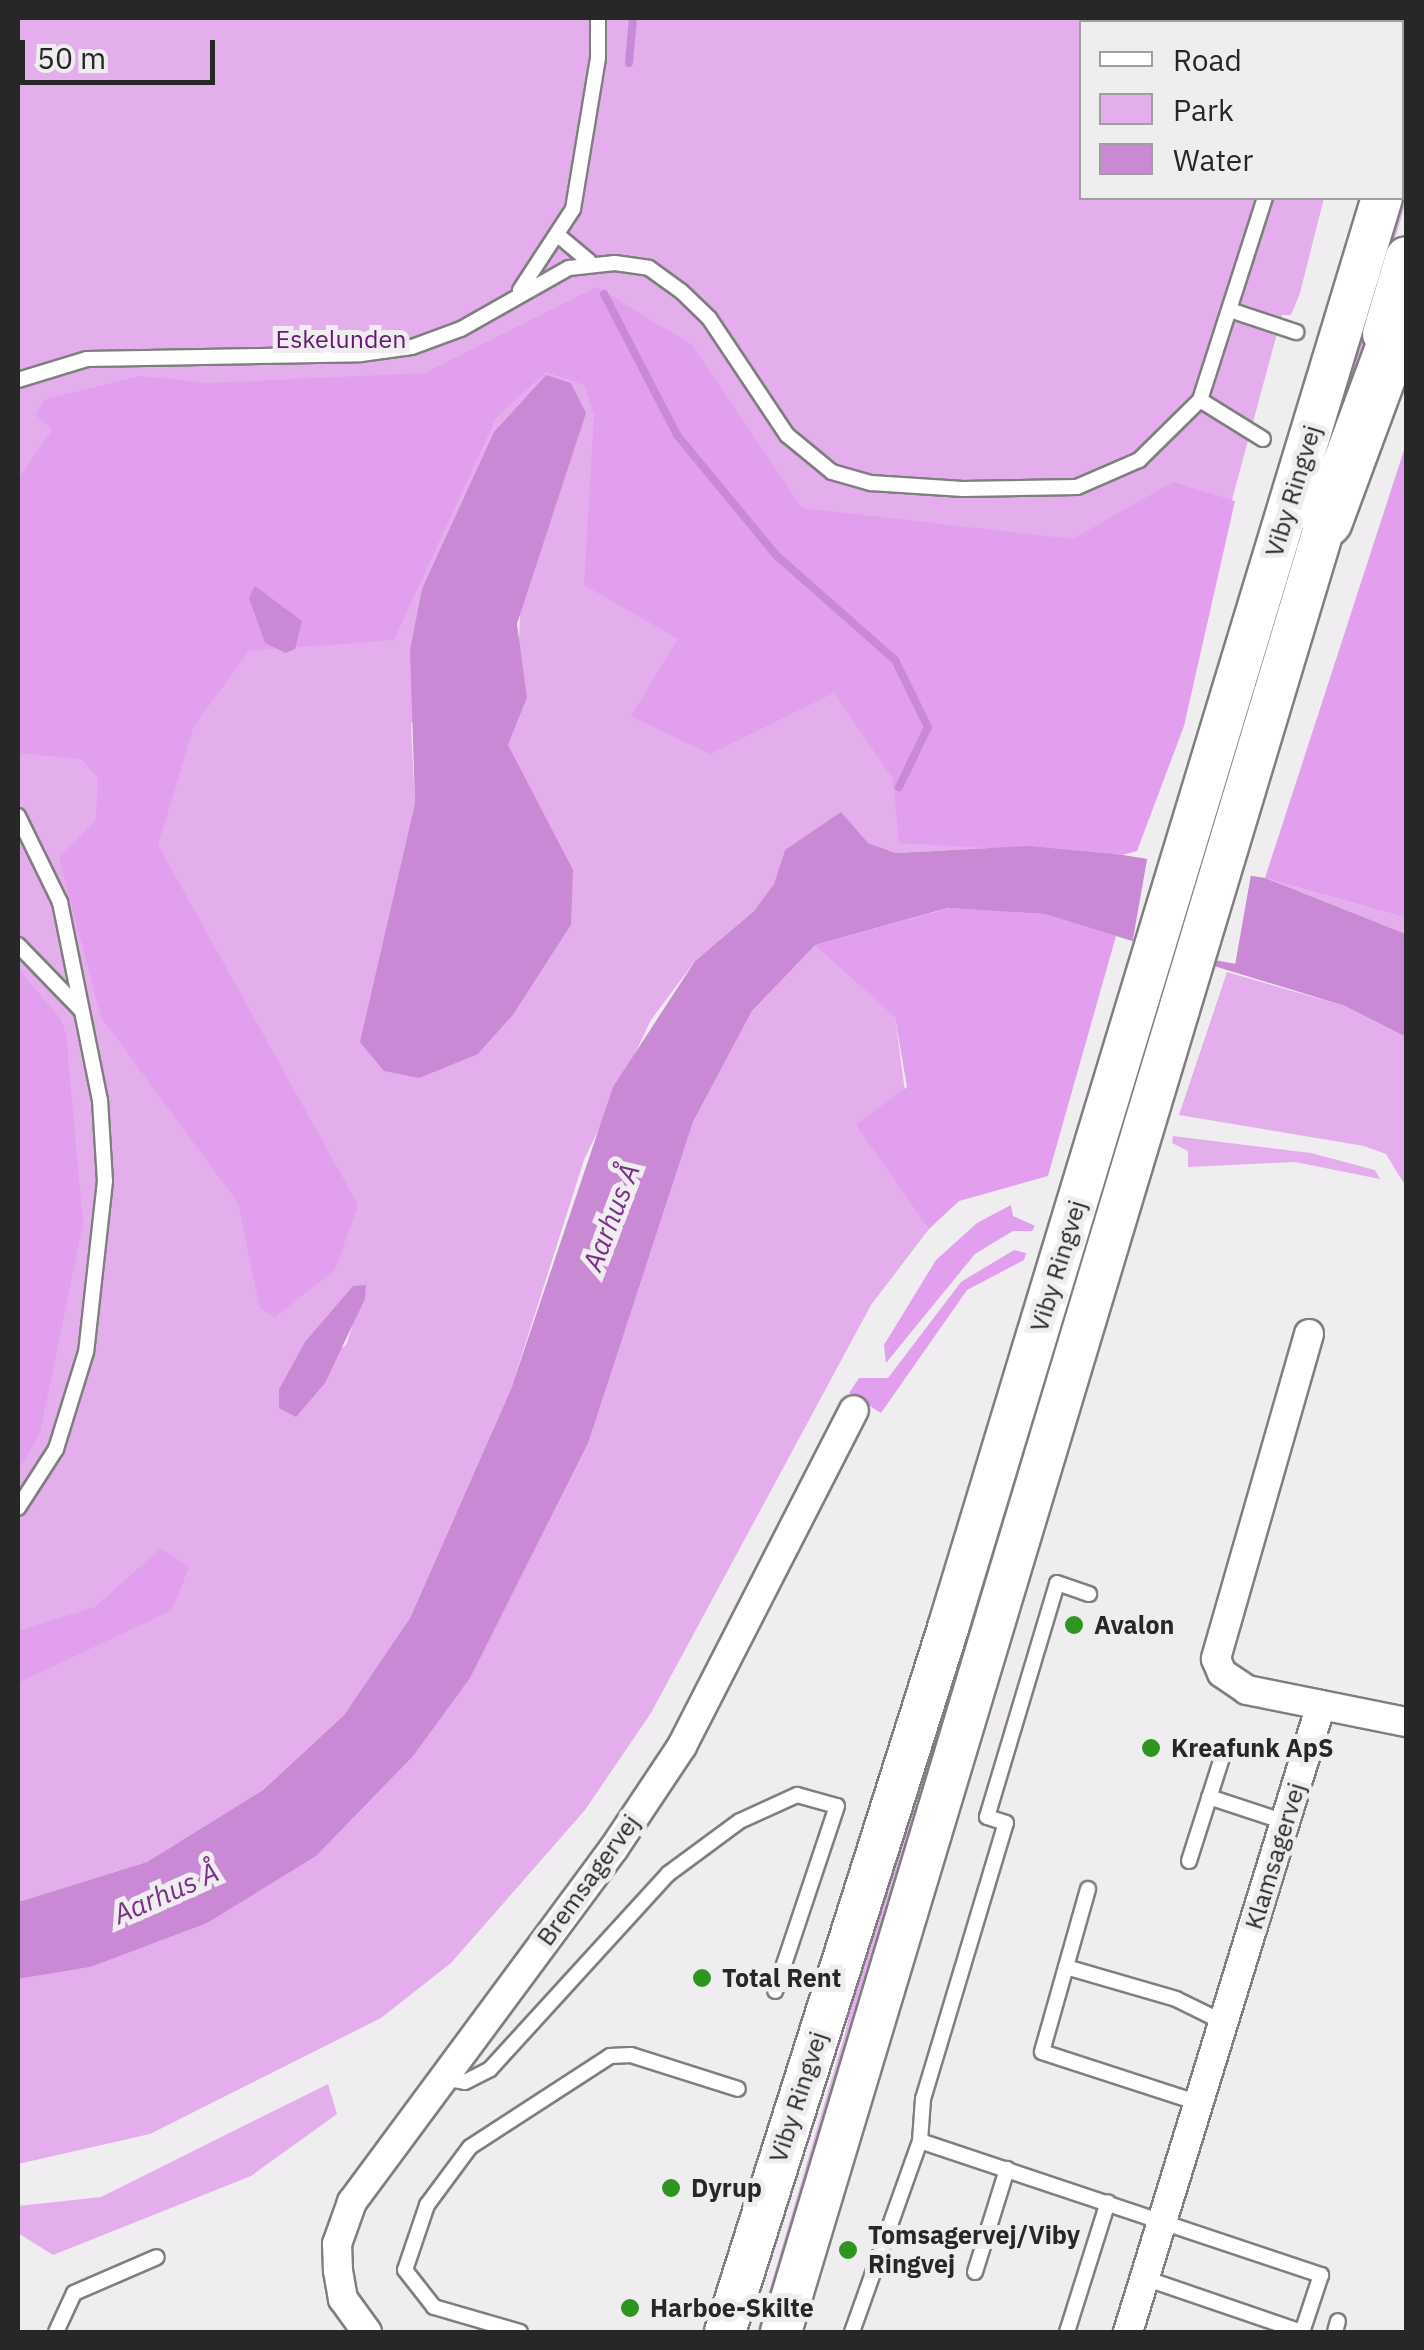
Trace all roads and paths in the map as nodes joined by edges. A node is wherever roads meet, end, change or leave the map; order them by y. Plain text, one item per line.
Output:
1 (598, 18) edge
2 (1264, 200) edge
3 (1357, 200) edge
4 (1381, 200) edge
5 (559, 236) junction
6 (1406, 257) edge
7 (590, 261) junction
8 (514, 298) junction
9 (1406, 308) edge
10 (1230, 310) junction
11 (1296, 332) dead end
12 (18, 380) edge
13 (1200, 400) junction
14 (1263, 439) dead end
15 (1327, 521) junction
16 (1230, 702) junction
17 (18, 816) edge
18 (18, 945) edge
19 (72, 960) junction
20 (1172, 961) junction
21 (46, 975) junction
22 (80, 1009) junction
23 (1309, 1334) dead end
24 (854, 1410) dead end
25 (18, 1508) edge
26 (1089, 1594) dead end
27 (1321, 1704) junction
28 (1406, 1722) edge
29 (1225, 1748) dead end
30 (1209, 1797) junction
31 (1285, 1822) junction
32 (1189, 1861) dead end
33 (1088, 1890) dead end
34 (1066, 1968) junction
35 (775, 1992) dead end
36 (1223, 2022) junction
37 (440, 2078) junction
38 (738, 2089) dead end
39 (1198, 2103) junction
40 (920, 2141) junction
41 (1006, 2169) junction
42 (1108, 2202) junction
43 (1162, 2220) junction
44 (157, 2256) dead end
45 (975, 2272) dead end
46 (1144, 2278) junction
47 (56, 2332) edge
48 (366, 2332) edge
49 (515, 2332) edge
50 (725, 2332) edge
51 (780, 2332) edge
52 (852, 2332) edge
53 (1067, 2332) edge
54 (1128, 2332) edge

1 - 5 lane
2 - 10 lane
3 - 16 main road
4 - 16 main road, Viby Ringvej
5 - 7 lane
5 - 8 lane
6 - 15 main road, Viby Ringvej
7 - 8 lane
7 - 13 lane
8 - 12 lane
9 - 15 highway
10 - 11 lane
10 - 13 lane
13 - 14 lane
15 - 20 main road, Viby Ringvej
16 - 20 main road, Viby Ringvej
17 - 19 lane
18 - 21 lane
19 - 21 lane
19 - 22 lane
20 - 50 main road, Viby Ringvej
20 - 51 main road, Viby Ringvej
21 - 22 lane
22 - 25 lane
23 - 27 street
24 - 37 street, Bremsagervej
26 - 40 lane
27 - 28 street
27 - 31 street, Klamsagervej
29 - 30 lane
30 - 31 lane
30 - 32 lane
31 - 36 street, Klamsagervej
33 - 34 lane
34 - 36 lane
34 - 39 lane
35 - 37 lane
36 - 39 street, Klamsagervej
37 - 48 street, Bremsagervej
38 - 49 lane
39 - 43 street, Klamsagervej
40 - 41 lane
40 - 52 lane
41 - 42 lane
41 - 45 lane
42 - 43 lane
42 - 53 lane
43 - 46 street, Klamsagervej
43 - 46 lane
44 - 47 lane
46 - 54 street, Klamsagervej

